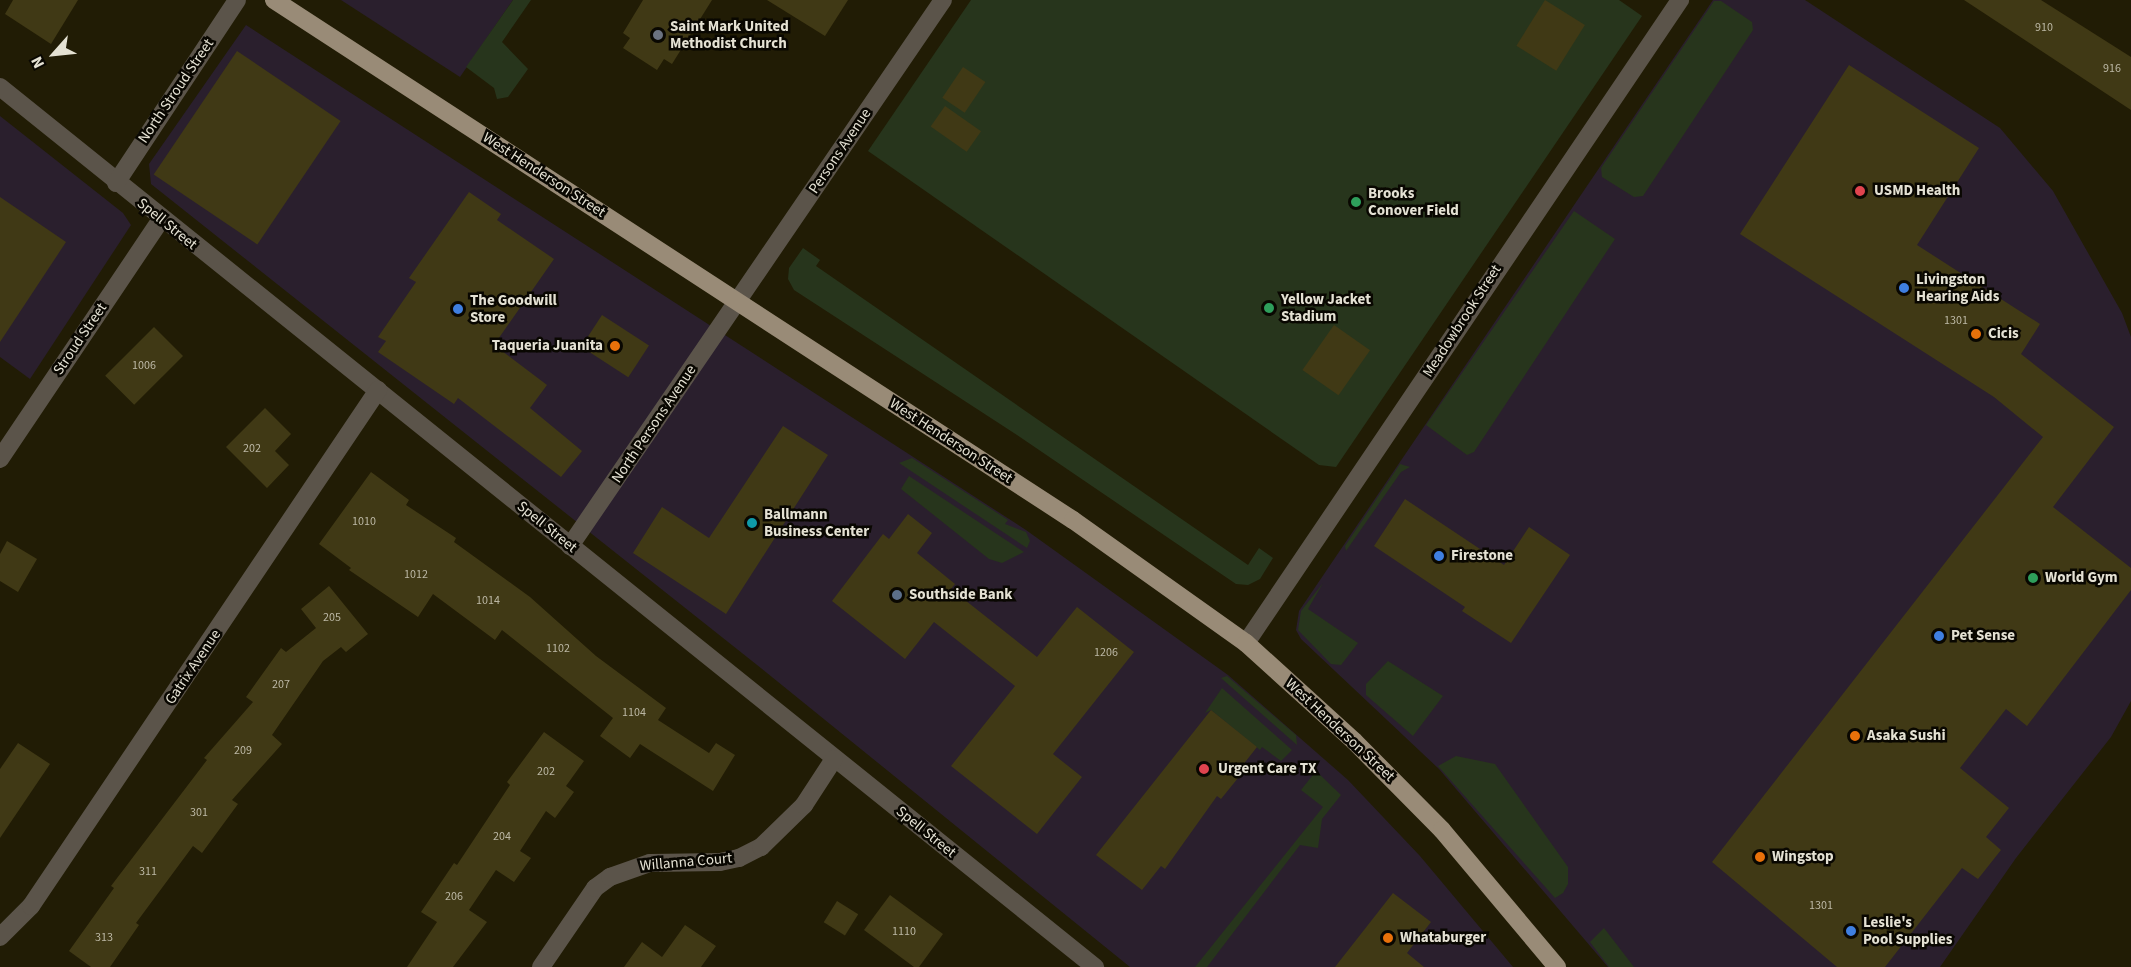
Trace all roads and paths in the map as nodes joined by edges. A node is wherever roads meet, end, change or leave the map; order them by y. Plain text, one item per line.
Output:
1 (237, 0) edge
2 (274, 0) edge
3 (943, 0) edge
4 (1680, 0) edge
5 (0, 87) edge
6 (116, 183) junction
7 (160, 219) junction
8 (737, 301) junction
9 (378, 390) junction
10 (0, 459) edge
11 (570, 546) junction
12 (1246, 643) junction
13 (834, 759) junction
14 (0, 937) edge
15 (541, 967) edge
16 (1095, 967) edge
17 (1557, 967) edge

1 - 6 street, North Stroud Street
2 - 8 main road, West Henderson Street
3 - 8 street, Persons Avenue
4 - 12 street, Meadowbrook Street
5 - 6 street, Spell Street
6 - 7 street, Spell Street
7 - 9 street, Spell Street
7 - 10 street, Stroud Street
8 - 11 street, North Persons Avenue
8 - 12 main road, West Henderson Street
9 - 11 street, Spell Street
9 - 14 street, Gatrix Avenue
11 - 13 street, Spell Street
12 - 17 main road, West Henderson Street
13 - 15 street, Willanna Court
13 - 16 street, Spell Street

